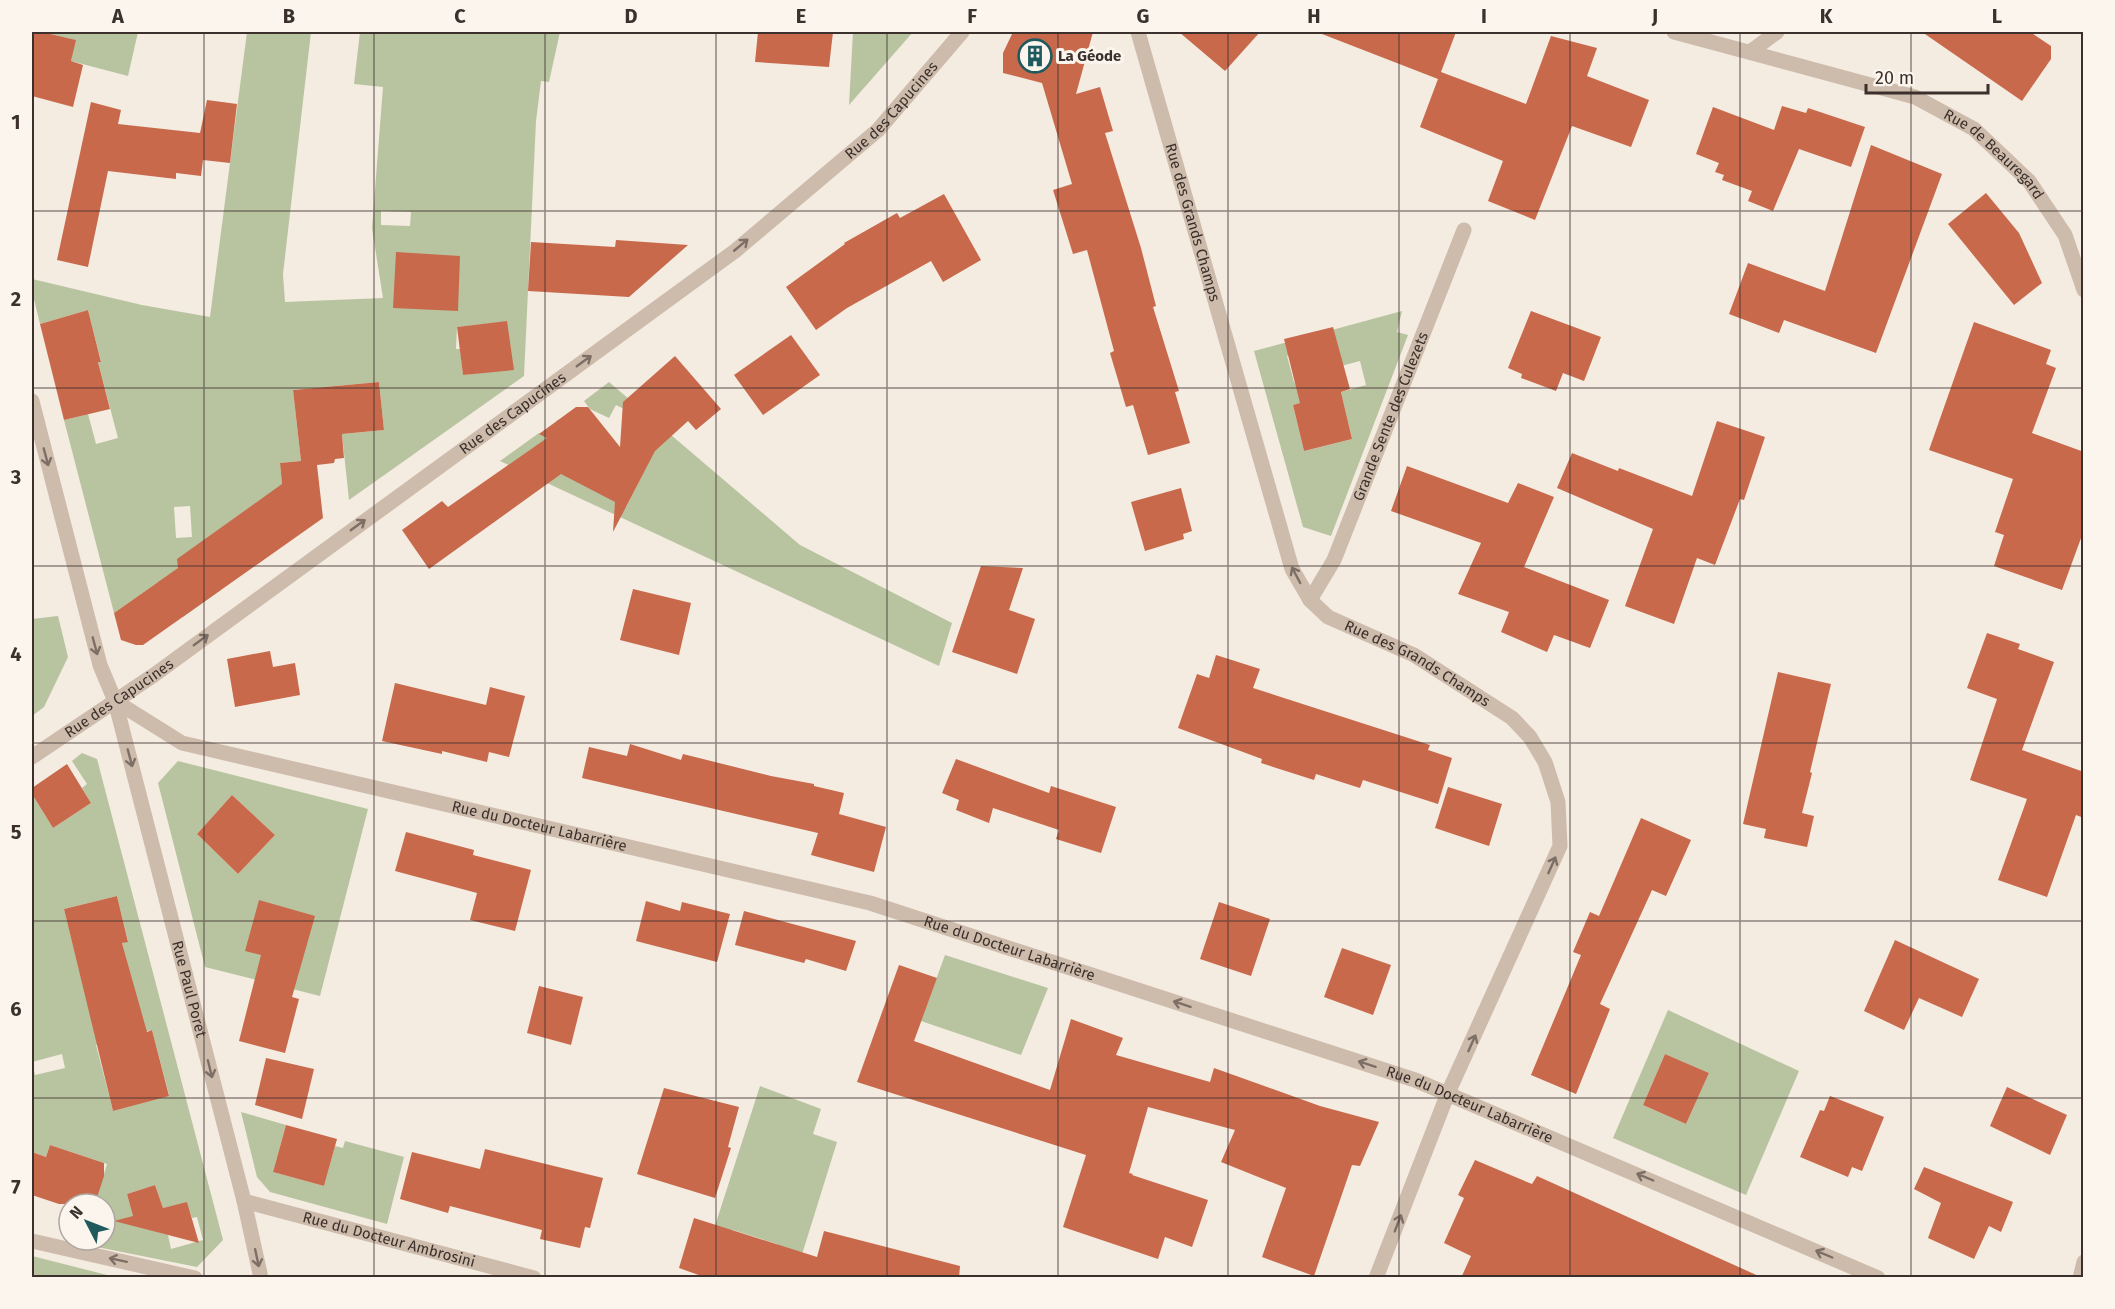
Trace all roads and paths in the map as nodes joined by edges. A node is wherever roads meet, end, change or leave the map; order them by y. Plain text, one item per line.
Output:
1 (962, 32) edge
2 (1138, 32) edge
3 (1674, 32) edge
4 (1777, 32) edge
5 (1750, 52) junction
6 (1464, 230) dead end
7 (2084, 290) edge
8 (32, 401) edge
9 (1310, 600) junction
10 (115, 701) junction
11 (32, 757) edge
12 (1449, 1093) junction
13 (244, 1201) junction
14 (32, 1241) edge
15 (2084, 1263) edge
16 (195, 1278) edge
17 (261, 1278) edge
18 (534, 1278) edge
19 (1376, 1278) edge
20 (1878, 1278) edge
21 (2080, 1278) edge

10 -> 1 street, Rue des Capucines
9 -> 2 street, Rue des Grands Champs
3 - 5 street, Rue de Beauregard
4 - 5 street
5 - 7 street, Rue de Beauregard
6 - 9 street, Grande Sente des Culezets
8 -> 10 street, Rue Paul Poret
12 -> 9 street, Rue des Grands Champs
10 - 11 street, Rue des Capucines
12 -> 10 street, Rue du Docteur Labarrière
10 -> 13 street, Rue Paul Poret
19 -> 12 street, Rue des Grands Champs
20 -> 12 street, Rue du Docteur Labarrière
13 -> 17 street, Rue Paul Poret
13 - 18 street, Rue du Docteur Ambrosini
16 -> 14 street
15 - 21 street

